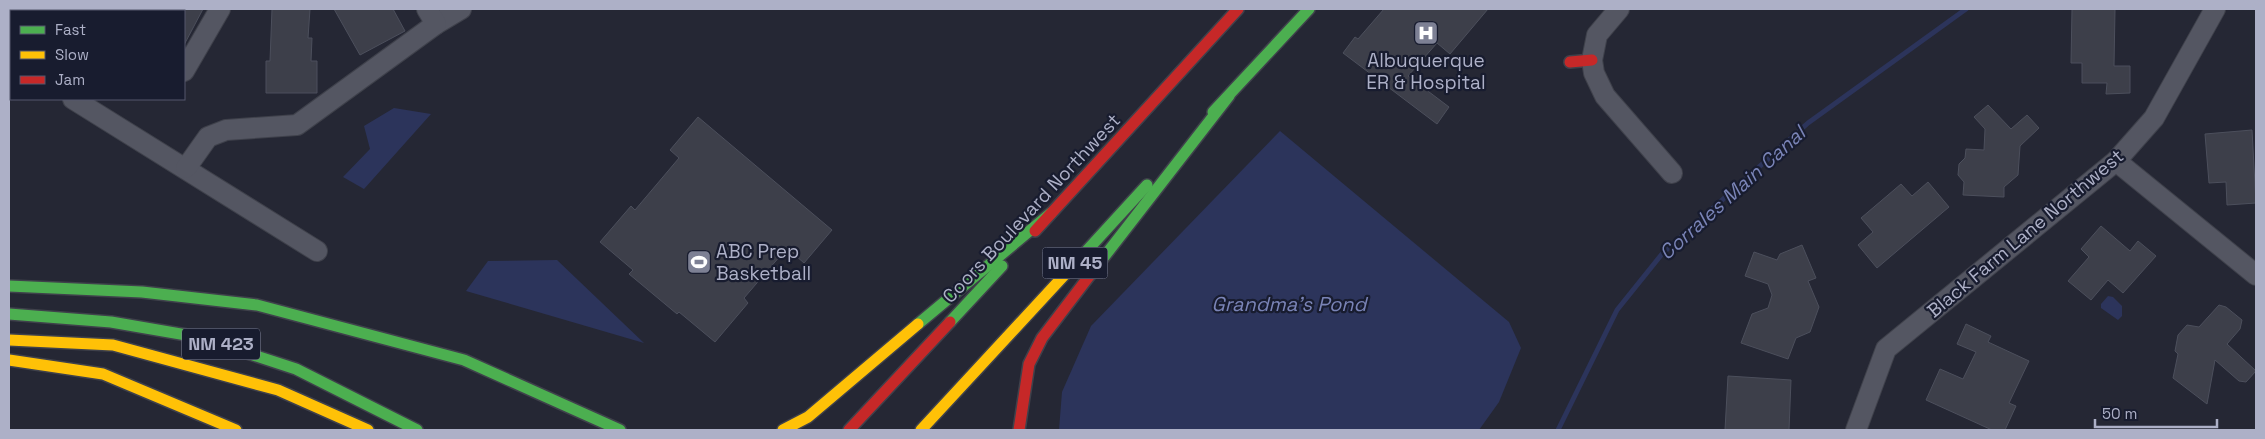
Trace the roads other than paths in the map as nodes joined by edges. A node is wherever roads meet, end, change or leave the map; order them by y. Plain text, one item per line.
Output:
1 (220, 9) edge
2 (461, 9) edge
3 (1238, 9) edge
4 (1309, 9) edge
5 (1619, 9) edge
6 (2214, 9) edge
7 (432, 16) edge
8 (1592, 60) junction
9 (1570, 62) dead end
10 (185, 68) edge
11 (1229, 96) junction
12 (75, 100) edge
13 (2116, 161) junction
14 (186, 168) junction
15 (1672, 173) dead end
16 (1052, 213) junction
17 (317, 250) dead end
18 (2256, 275) edge
19 (9, 286) edge
20 (9, 314) edge
21 (9, 340) edge
22 (9, 360) edge
23 (617, 428) edge
24 (236, 430) edge
25 (368, 430) edge
26 (417, 430) edge
27 (628, 430) edge
28 (783, 430) edge
29 (849, 430) edge
30 (922, 430) edge
31 (1019, 430) edge
32 (1856, 430) edge

1 - 10 street
2 - 7 street
3 - 16 main road, Coors Boulevard Northwest / NM 45
4 - 11 main road, NM 45
5 - 8 street
6 - 13 street, Black Farm Lane Northwest
7 - 14 street
8 - 9 main road
8 - 15 street
11 - 30 main road, NM 45
11 - 31 main road
12 - 14 street
13 - 18 street
13 - 32 street, Black Farm Lane Northwest
14 - 17 street
16 - 28 main road
16 - 29 main road, Coors Boulevard Northwest / NM 45
19 - 23 main road
20 - 26 main road, NM 423
21 - 25 main road, NM 423
22 - 24 main road
23 - 27 main road

